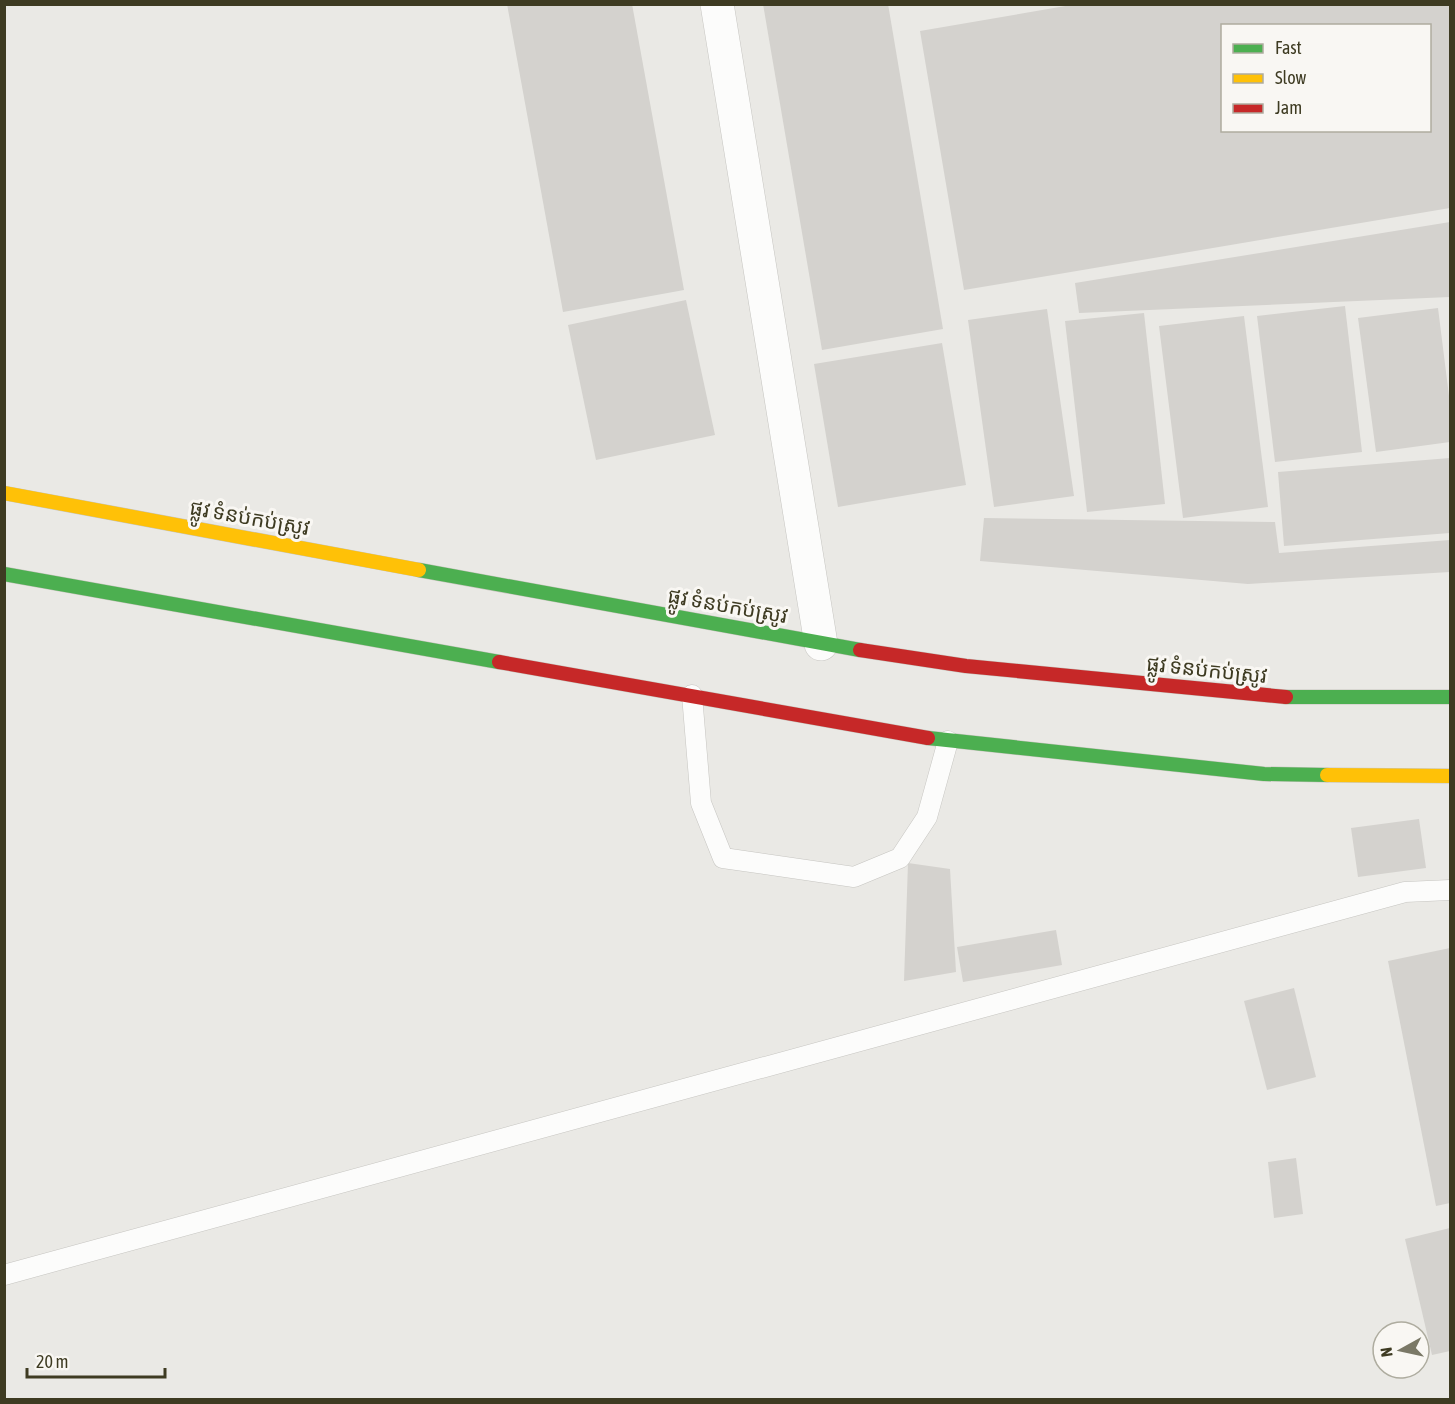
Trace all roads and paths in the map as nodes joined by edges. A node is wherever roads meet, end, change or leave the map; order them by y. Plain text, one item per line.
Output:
1 (717, 4) edge
2 (4, 493) edge
3 (4, 574) edge
4 (821, 644) junction
5 (692, 695) junction
6 (1450, 697) edge
7 (948, 741) junction
8 (1450, 776) edge
9 (1450, 890) edge
10 (4, 1275) edge

1 - 4 street
2 - 4 main road, ផ្លូវ ទំនប់កប់ស្រូវ
3 - 5 main road
4 - 6 main road, ផ្លូវ ទំនប់កប់ស្រូវ
5 - 7 main road
5 - 7 lane
7 - 8 main road
9 - 10 lane

